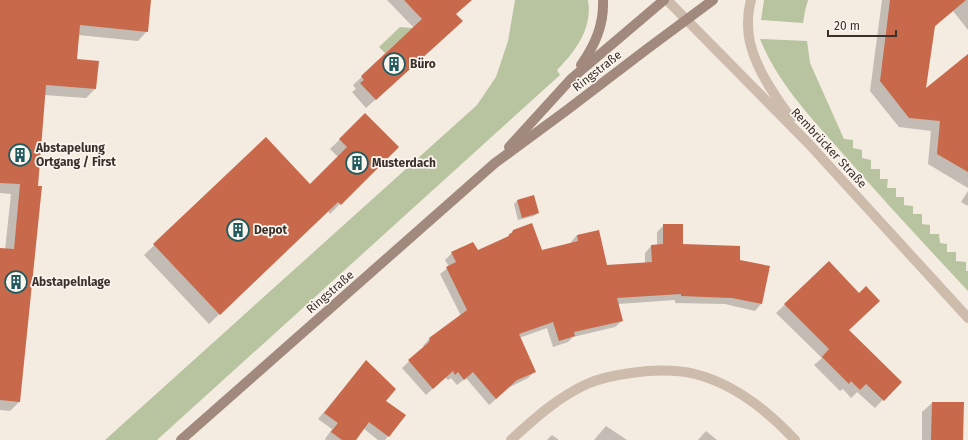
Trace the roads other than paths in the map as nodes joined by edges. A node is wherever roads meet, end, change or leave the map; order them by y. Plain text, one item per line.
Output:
1 (603, 0) edge
2 (666, 0) edge
3 (713, 0) edge
4 (751, 0) edge
5 (687, 20) junction
6 (571, 78) junction
7 (809, 144) junction
8 (495, 162) junction
9 (968, 318) edge
10 (181, 440) edge
11 (511, 440) edge
12 (795, 440) edge

1 - 6 main road
2 - 5 street, Rembrücker Straße
2 - 6 main road, Ringstraße
3 - 5 main road, Ringstraße
4 - 7 street
5 - 7 street, Rembrücker Straße
5 - 8 main road, Ringstraße
6 - 8 main road, Ringstraße
7 - 9 street, Rembrücker Straße
8 - 10 main road, Ringstraße
11 - 12 street

